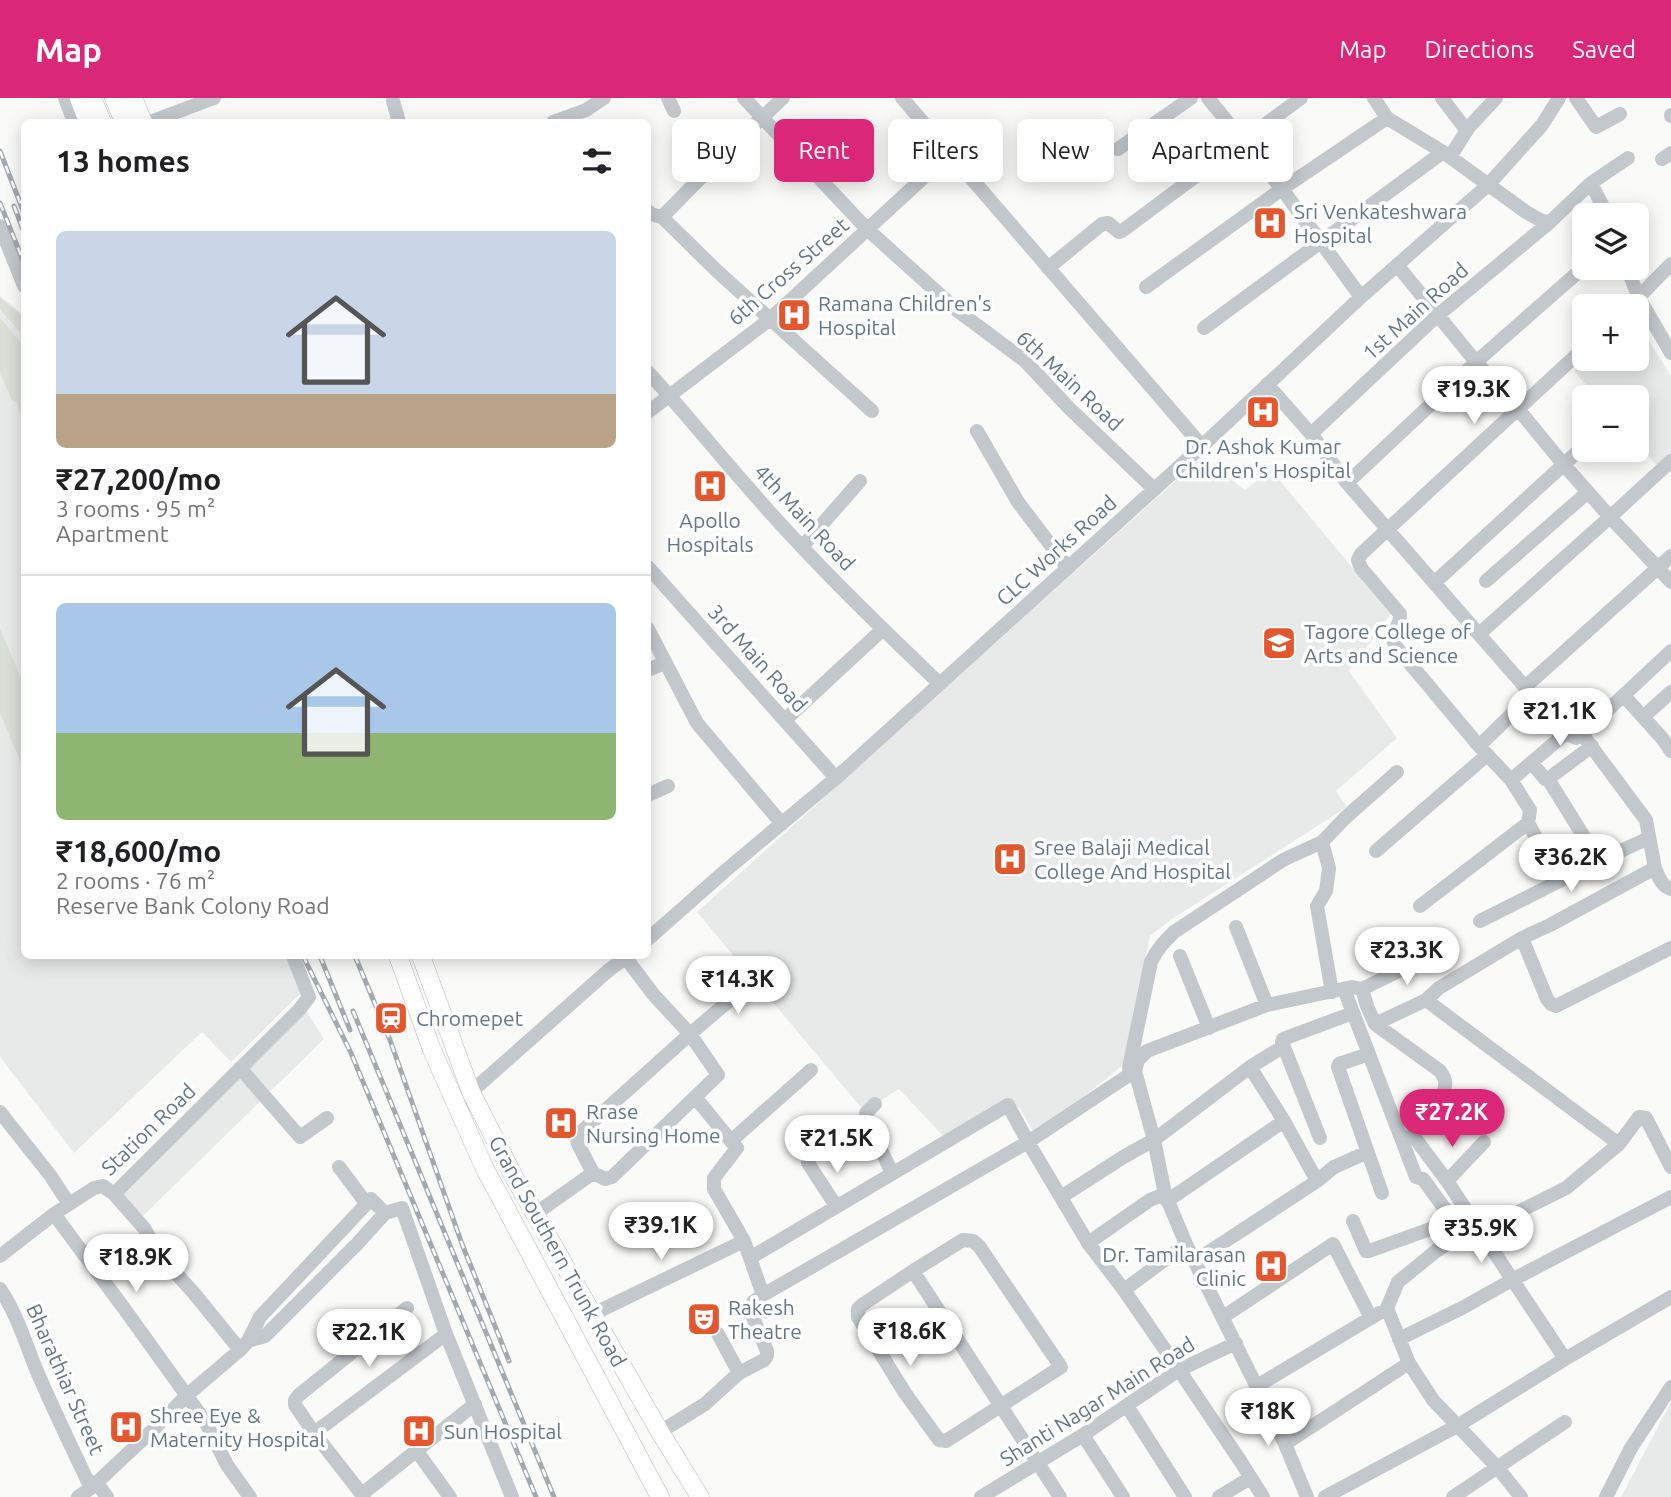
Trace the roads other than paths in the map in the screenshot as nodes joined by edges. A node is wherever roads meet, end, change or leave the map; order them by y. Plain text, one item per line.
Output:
1 (65, 98) edge
2 (79, 98) edge
3 (92, 98) edge
4 (114, 98) edge
5 (133, 98) edge
6 (140, 98) edge
7 (214, 98) edge
8 (604, 98) edge
9 (744, 98) edge
10 (783, 98) edge
11 (1191, 98) edge
12 (1208, 98) edge
13 (1301, 98) edge
14 (1374, 98) edge
15 (1442, 98) edge
16 (1496, 98) edge
17 (1559, 98) edge
18 (1576, 98) edge
19 (906, 99) edge
20 (393, 101) dead end
21 (1620, 114) dead end
22 (762, 118) junction
23 (1387, 118) junction
24 (73, 119) edge
25 (87, 119) edge
26 (101, 119) edge
27 (123, 119) edge
28 (142, 119) edge
29 (149, 119) edge
30 (158, 119) edge
31 (398, 119) edge
32 (561, 119) edge
33 (922, 119) edge
34 (1225, 119) edge
35 (1272, 119) edge
36 (1469, 127) junction
37 (1118, 149) dead end
38 (1446, 154) junction
39 (1628, 158) dead end
40 (919, 182) edge
41 (974, 182) edge
42 (1187, 182) edge
43 (1276, 182) edge
44 (1591, 183) junction
45 (1488, 186) junction
46 (1282, 189) junction
47 (1601, 203) edge
48 (651, 214) edge
49 (663, 217) junction
50 (1550, 222) junction
51 (0, 226) edge
52 (867, 229) junction
53 (1320, 242) junction
54 (1671, 264) edge
55 (1397, 265) junction
56 (1048, 268) junction
57 (21, 278) edge
58 (1572, 278) edge
59 (1146, 287) dead end
60 (1642, 294) edge
61 (1361, 297) junction
62 (1438, 314) junction
63 (769, 320) junction
64 (1649, 323) edge
65 (1204, 328) dead end
66 (1671, 353) edge
67 (1572, 359) edge
68 (1476, 362) junction
69 (651, 375) edge
70 (1267, 384) junction
71 (669, 396) junction
72 (1518, 409) junction
73 (651, 410) edge
74 (872, 411) dead end
75 (977, 431) dead end
76 (1311, 435) junction
77 (1202, 446) junction
78 (1572, 457) edge
79 (1671, 461) edge
80 (1564, 465) junction
81 (860, 481) dead end
82 (1347, 483) junction
83 (1154, 489) junction
84 (1588, 492) junction
85 (1610, 517) junction
86 (1387, 529) junction
87 (802, 547) junction
88 (1671, 556) edge
89 (1068, 568) junction
90 (1657, 568) junction
91 (651, 570) edge
92 (1486, 581) dead end
93 (1671, 582) edge
94 (1434, 583) junction
95 (883, 629) junction
96 (1479, 634) junction
97 (651, 635) edge
98 (1671, 651) edge
99 (664, 663) junction
100 (651, 669) edge
101 (940, 684) junction
102 (1525, 687) junction
103 (1671, 692) edge
104 (1623, 696) junction
105 (1516, 710) dead end
106 (1643, 717) junction
107 (785, 720) junction
108 (1566, 733) junction
109 (1582, 734) junction
110 (1592, 746) junction
111 (1483, 750) junction
112 (1671, 751) edge
113 (1532, 763) junction
114 (1397, 772) dead end
115 (836, 778) junction
116 (1548, 779) junction
117 (1511, 780) junction
118 (668, 786) dead end
119 (651, 794) edge
120 (1528, 823) junction
121 (782, 824) junction
122 (1649, 838) junction
123 (1322, 842) junction
124 (1376, 851) dead end
125 (1599, 861) junction
126 (1655, 867) junction
127 (1560, 881) junction
128 (1671, 889) edge
129 (1420, 906) dead end
130 (1480, 921) dead end
131 (1236, 927) dead end
132 (651, 936) edge
133 (1522, 938) junction
134 (1671, 948) edge
135 (1435, 953) dead end
136 (1180, 956) dead end
137 (294, 959) edge
138 (399, 959) edge
139 (422, 959) edge
140 (629, 959) edge
141 (607, 962) edge
142 (764, 971) dead end
143 (1362, 989) junction
144 (1338, 990) junction
145 (1426, 1000) junction
146 (1267, 1005) junction
147 (1353, 1013) junction
148 (1375, 1024) junction
149 (1209, 1028) junction
150 (690, 1034) junction
151 (1276, 1051) dead end
152 (1369, 1054) junction
153 (1250, 1067) junction
154 (240, 1068) junction
155 (811, 1070) dead end
156 (1131, 1074) junction
157 (471, 1092) junction
158 (695, 1097) junction
159 (874, 1104) dead end
160 (2, 1118) edge
161 (327, 1118) dead end
162 (1284, 1121) junction
163 (1320, 1138) dead end
164 (1154, 1140) junction
165 (731, 1141) junction
166 (1028, 1142) junction
167 (1484, 1142) dead end
168 (1619, 1144) junction
169 (1368, 1152) junction
170 (808, 1163) dead end
171 (339, 1167) dead end
172 (1671, 1167) edge
173 (593, 1173) junction
174 (892, 1173) junction
175 (1317, 1181) junction
176 (1447, 1181) junction
177 (1382, 1193) dead end
178 (114, 1194) junction
179 (1671, 1197) edge
180 (1061, 1198) junction
181 (1166, 1198) junction
182 (366, 1203) junction
183 (69, 1204) junction
184 (836, 1206) junction
185 (384, 1213) junction
186 (54, 1214) junction
187 (535, 1214) junction
188 (1353, 1220) dead end
189 (1479, 1230) junction
190 (744, 1241) junction
191 (1088, 1243) junction
192 (1186, 1244) junction
193 (0, 1256) edge
194 (750, 1258) junction
195 (1195, 1261) junction
196 (913, 1271) junction
197 (1512, 1280) junction
198 (0, 1289) edge
199 (1124, 1290) junction
200 (763, 1294) junction
201 (1671, 1297) edge
202 (407, 1308) dead end
203 (1387, 1308) junction
204 (593, 1314) junction
205 (1223, 1317) junction
206 (1371, 1318) junction
207 (446, 1334) junction
208 (718, 1334) dead end
209 (1399, 1339) junction
210 (1236, 1343) junction
211 (244, 1345) junction
212 (1565, 1359) junction
213 (1409, 1363) junction
214 (1179, 1370) junction
215 (739, 1373) junction
216 (1257, 1386) junction
217 (1671, 1387) edge
218 (186, 1396) junction
219 (475, 1404) junction
220 (1001, 1406) junction
221 (1127, 1406) junction
222 (1565, 1422) dead end
223 (1457, 1426) junction
224 (660, 1432) junction
225 (314, 1433) junction
226 (1083, 1435) junction
227 (1285, 1444) junction
228 (416, 1450) junction
229 (1038, 1462) junction
230 (1497, 1467) junction
231 (1250, 1478) junction
232 (94, 1485) junction
233 (363, 1495) edge
234 (988, 1495) edge
235 (1226, 1495) edge
236 (78, 1497) edge
237 (107, 1497) edge
238 (250, 1497) edge
239 (450, 1497) edge
240 (512, 1497) edge
241 (660, 1497) edge
242 (699, 1497) edge
243 (1060, 1497) edge
244 (1123, 1497) edge
245 (1185, 1497) edge
246 (1263, 1497) edge
247 (1307, 1497) edge
248 (1325, 1497) edge
249 (1452, 1497) edge
250 (1521, 1497) edge
251 (1606, 1497) edge

1 - 24 street
2 - 25 main road
3 - 26 main road
4 - 27 main road
5 - 28 main road
6 - 29 street
7 - 30 street
8 - 32 street
9 - 22 street, 6th Main Road
10 - 22 street
11 - 37 street
12 - 34 street
13 - 35 street
14 - 23 street
15 - 36 street
16 - 36 street
17 - 45 street, CLC Works Road
18 - 21 street
19 - 33 street
20 - 31 street
22 - 49 street
22 - 52 street, 6th Main Road
23 - 38 street
23 - 46 street
36 - 38 street
38 - 45 street
38 - 53 street
39 - 44 street, 1st Main Road
40 - 52 street, 6th Cross Street
41 - 56 street
42 - 56 street
43 - 46 street
44 - 47 street
44 - 50 street, 1st Main Road
45 - 50 street
45 - 55 street, CLC Works Road
46 - 53 street
46 - 59 street
48 - 49 street
49 - 63 street
50 - 62 street, 1st Main Road
51 - 57 street
52 - 63 street, 6th Cross Street
52 - 83 street, 6th Main Road
53 - 61 street
53 - 65 street
54 - 60 street
55 - 61 street, CLC Works Road
55 - 62 street
56 - 77 street
58 - 68 street
61 - 70 street, CLC Works Road
62 - 68 street
62 - 76 street, 1st Main Road
63 - 71 street, 6th Cross Street
63 - 74 street
64 - 66 street
67 - 72 street
68 - 72 street
68 - 82 street
69 - 71 street, 4th Main Road
70 - 76 street
70 - 77 street, CLC Works Road
71 - 73 street, 6th Cross Street
71 - 87 street, 4th Main Road
72 - 80 street
72 - 86 street
75 - 89 street
76 - 82 street
77 - 83 street, CLC Works Road
78 - 80 street
79 - 85 street
80 - 84 street
80 - 94 street
81 - 87 street
82 - 86 street
83 - 89 street, CLC Works Road
84 - 85 street
84 - 92 street
85 - 90 street
85 - 96 street
86 - 94 street
86 - 111 street
87 - 95 street, 4th Main Road
88 - 90 street
89 - 101 street, CLC Works Road
90 - 93 street
90 - 102 street
91 - 107 street, 3rd Main Road
94 - 96 street
95 - 101 street, 4th Main Road
95 - 107 street
96 - 102 street
97 - 99 street
98 - 104 street
99 - 100 street
99 - 121 street
101 - 115 street, CLC Works Road
102 - 108 street
103 - 106 street
104 - 106 street
104 - 109 street
105 - 111 street
106 - 112 street
107 - 115 street, 3rd Main Road
108 - 109 street
108 - 113 street
109 - 110 street
110 - 116 street
110 - 122 street
111 - 117 street
111 - 124 street
113 - 116 street
113 - 117 street
114 - 123 street
115 - 121 street, CLC Works Road
116 - 125 street
117 - 120 street
118 - 119 street
120 - 127 street
120 - 129 street
121 - 132 street, CLC Works Road
122 - 125 street
122 - 126 street
123 - 144 street
123 - 156 street
125 - 127 street
126 - 128 street
126 - 133 street
127 - 130 street
131 - 146 street
133 - 134 street
133 - 145 street
135 - 143 street
136 - 149 street
137 - 154 street, Station Road
138 - 241 main road, Grand Southern Trunk Road
139 - 157 main road, Grand Southern Trunk Road
140 - 150 street
141 - 157 street
142 - 150 street
143 - 144 street
143 - 148 street
144 - 146 street
144 - 147 street
145 - 148 street
145 - 168 street
146 - 149 street
147 - 152 street
147 - 163 street
148 - 176 street
149 - 156 street
150 - 158 street
150 - 173 street
151 - 153 street
152 - 169 street
152 - 188 street
153 - 162 street
153 - 164 street
154 - 161 street
154 - 178 street, Station Road
155 - 165 street
156 - 164 street
156 - 166 street
157 - 187 main road, Grand Southern Trunk Road
158 - 165 street
158 - 173 street
159 - 174 street
160 - 183 street
162 - 175 street
162 - 181 street
164 - 180 street
164 - 181 street
165 - 190 street
166 - 174 street
166 - 180 street
166 - 200 street
167 - 176 street
168 - 172 street
168 - 189 street
169 - 175 street
169 - 177 street
170 - 184 street
171 - 182 street
173 - 187 street
174 - 184 street
175 - 195 street
176 - 189 street
178 - 183 street, Station Road
178 - 211 street
179 - 197 street
180 - 191 street
181 - 191 street
181 - 192 street
182 - 185 street
182 - 211 street
183 - 186 street, Station Road
184 - 194 street
185 - 207 street
185 - 211 street
186 - 193 street, Station Road
186 - 218 street
187 - 204 main road, Grand Southern Trunk Road
189 - 197 street
189 - 203 street
190 - 194 street
190 - 204 street
191 - 199 street
192 - 195 street
192 - 199 street
194 - 200 street
195 - 205 street
196 - 220 street
196 - 220 street
196 - 220 street
197 - 209 street
197 - 212 street
198 - 232 street, Bharathiar Street
199 - 214 street
200 - 215 street
201 - 212 street
202 - 225 street
203 - 206 street
203 - 209 street
204 - 224 main road, Grand Southern Trunk Road
205 - 206 street
205 - 210 street
206 - 216 street
207 - 219 street
207 - 225 street
208 - 215 street
209 - 213 street
210 - 214 street, Shanti Nagar Main Road
210 - 216 street
211 - 218 street
212 - 223 street
213 - 223 street
213 - 227 street
214 - 221 street, Shanti Nagar Main Road
214 - 231 street
215 - 224 street
216 - 227 street
217 - 251 street
218 - 232 street
218 - 238 street
219 - 228 street
219 - 240 street
220 - 229 street
221 - 226 street, Shanti Nagar Main Road
221 - 245 street
222 - 230 street
223 - 230 street
223 - 248 street
224 - 242 main road, Grand Southern Trunk Road
225 - 233 street
226 - 229 street, Shanti Nagar Main Road
226 - 244 street
227 - 247 street
228 - 233 street
228 - 239 street
229 - 234 street, Shanti Nagar Main Road
229 - 243 street
230 - 249 street
230 - 250 street
231 - 235 street
231 - 246 street
232 - 236 street
232 - 237 street, Bharathiar Street

